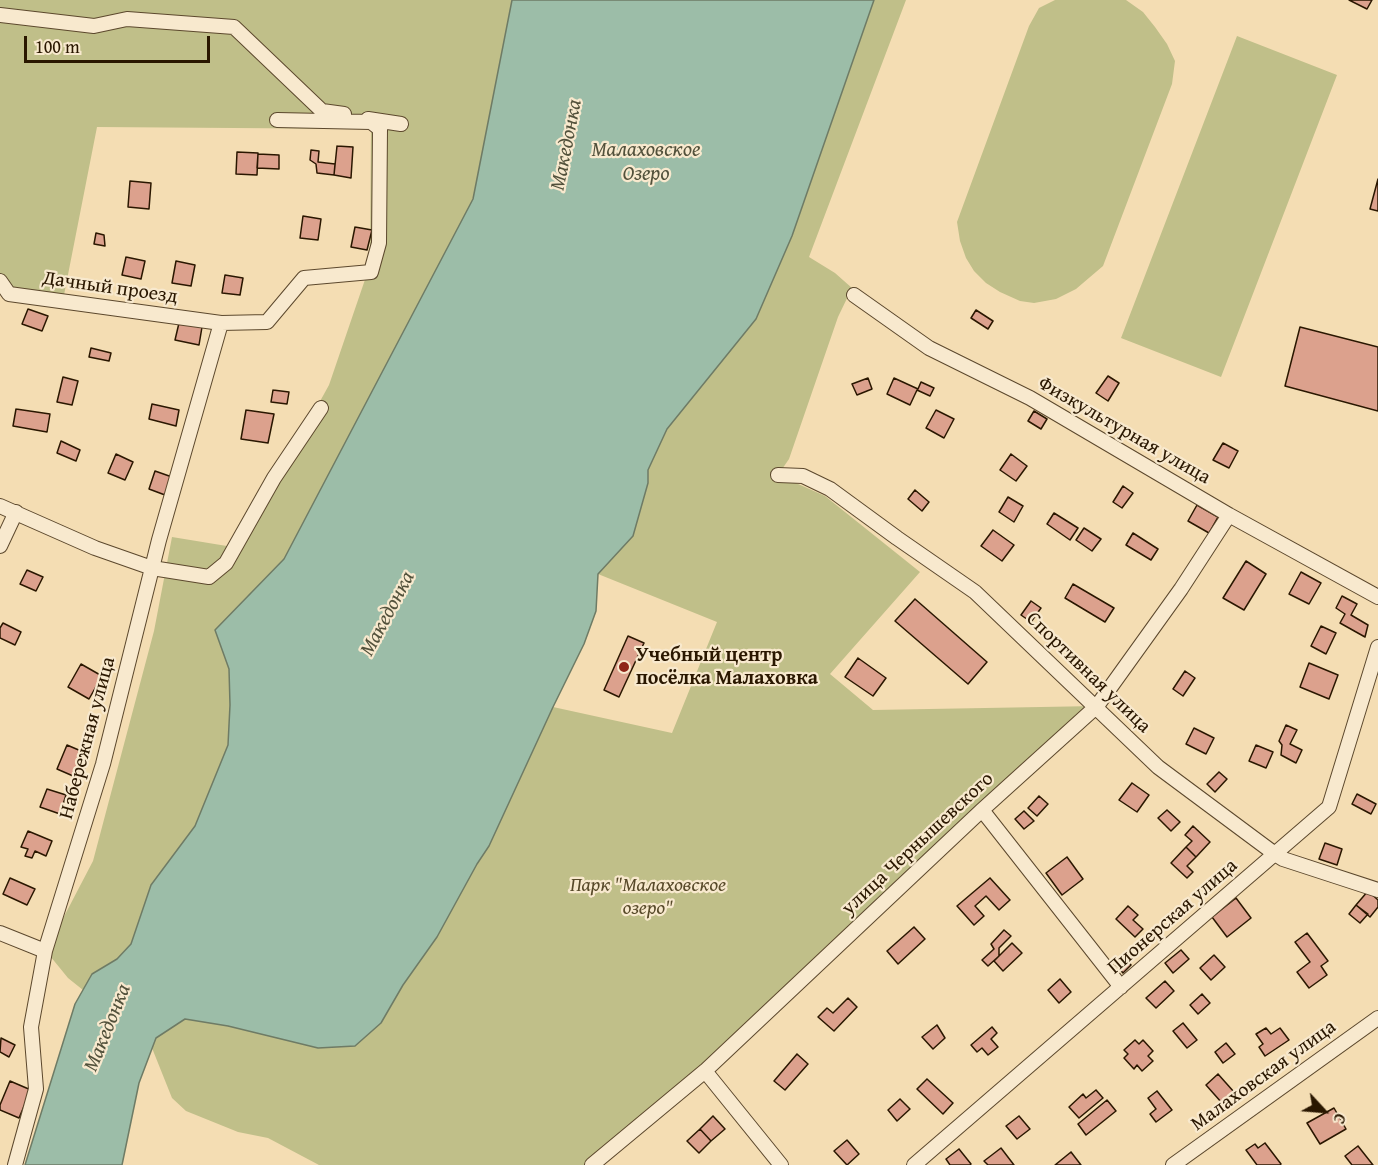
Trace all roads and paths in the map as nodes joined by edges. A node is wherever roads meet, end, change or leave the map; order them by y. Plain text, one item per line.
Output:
1 (0, 15) edge
2 (277, 120) dead end
3 (401, 124) dead end
4 (0, 281) edge
5 (854, 295) dead end
6 (221, 324) junction
7 (321, 408) dead end
8 (778, 475) dead end
9 (0, 506) edge
10 (15, 512) junction
11 (1229, 514) junction
12 (0, 546) edge
13 (152, 568) junction
14 (1378, 597) edge
15 (1378, 647) edge
16 (1097, 706) junction
17 (982, 810) junction
18 (1275, 854) junction
19 (1378, 890) edge
20 (0, 933) edge
21 (45, 951) junction
22 (1121, 987) junction
23 (1378, 1018) edge
24 (705, 1071) junction
25 (15, 1165) edge
26 (592, 1165) edge
27 (780, 1165) edge
28 (914, 1165) edge
29 (1173, 1165) edge

1 - 3 street
2 - 6 street, Дачный проезд
4 - 6 street, Дачный проезд
5 - 11 street, Физкультурная улица
6 - 13 street, Набережная улица
7 - 13 street
8 - 16 street, Спортивная улица
9 - 10 street
10 - 12 street
10 - 13 street
11 - 14 street, Физкультурная улица
11 - 16 street, улица Чернышевского
13 - 21 street, Набережная улица
15 - 18 street, Пионерская улица
16 - 17 street, улица Чернышевского
16 - 18 street, Спортивная улица
17 - 22 street
17 - 24 street, улица Чернышевского
18 - 19 street, Спортивная улица
18 - 22 street, Пионерская улица
20 - 21 street
21 - 25 street, Набережная улица
22 - 28 street, Пионерская улица
23 - 29 street, Малаховская улица
24 - 26 street, улица Чернышевского
24 - 27 street

